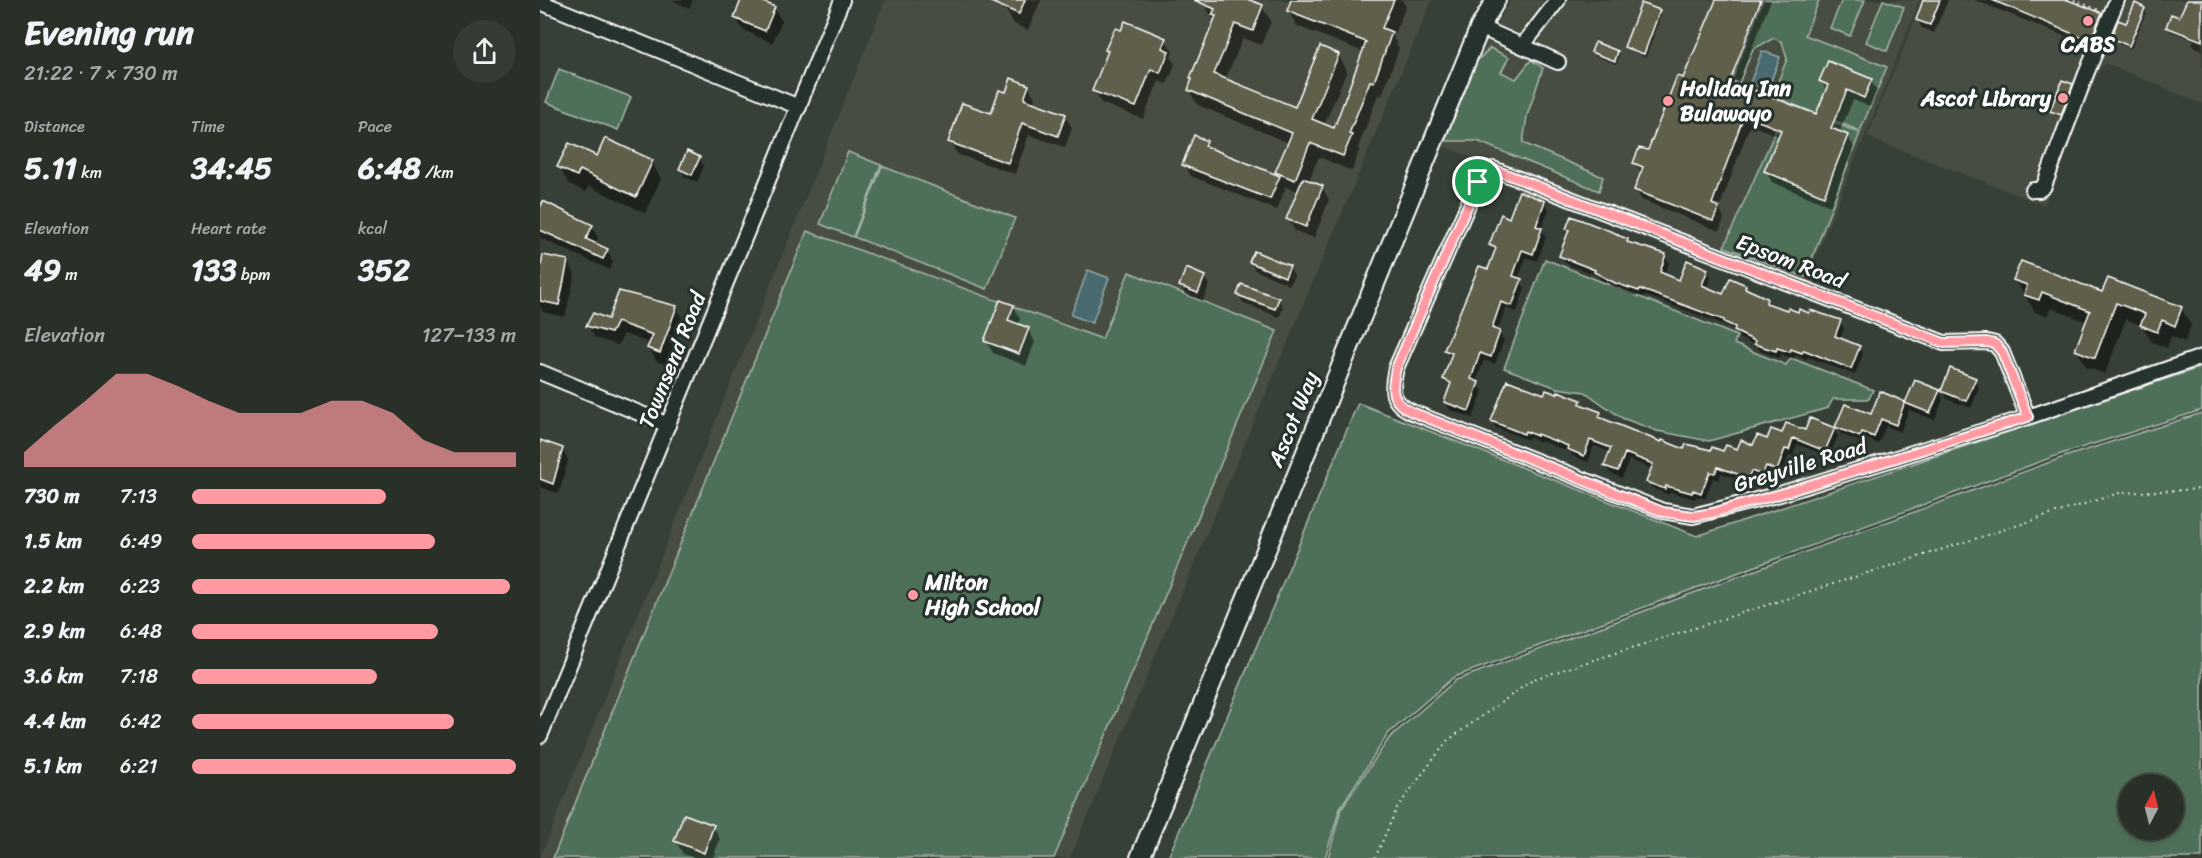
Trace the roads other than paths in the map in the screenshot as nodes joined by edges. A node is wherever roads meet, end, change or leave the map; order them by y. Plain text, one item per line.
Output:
1 (842, 0) edge
2 (1496, 0) edge
3 (1558, 0) edge
4 (2117, 0) edge
5 (540, 2) edge
6 (1480, 27) junction
7 (1523, 45) junction
8 (1558, 62) dead end
9 (799, 106) junction
10 (2034, 190) dead end
11 (2202, 357) edge
12 (540, 372) edge
13 (1412, 412) joint
14 (2028, 417) junction
15 (668, 425) junction
16 (540, 736) edge
17 (1140, 858) edge

1 - 9 street, Townsend Road
2 - 6 main road, Ascot Way
3 - 7 street
4 - 10 street
5 - 9 street
6 - 7 street
6 - 17 main road, Ascot Way
7 - 8 street
9 - 15 street, Townsend Road
11 - 14 street, Greyville Road
12 - 15 street
13 - 14 street, Greyville Road
13 - 14 street, Epsom Road
15 - 16 street, Townsend Road

